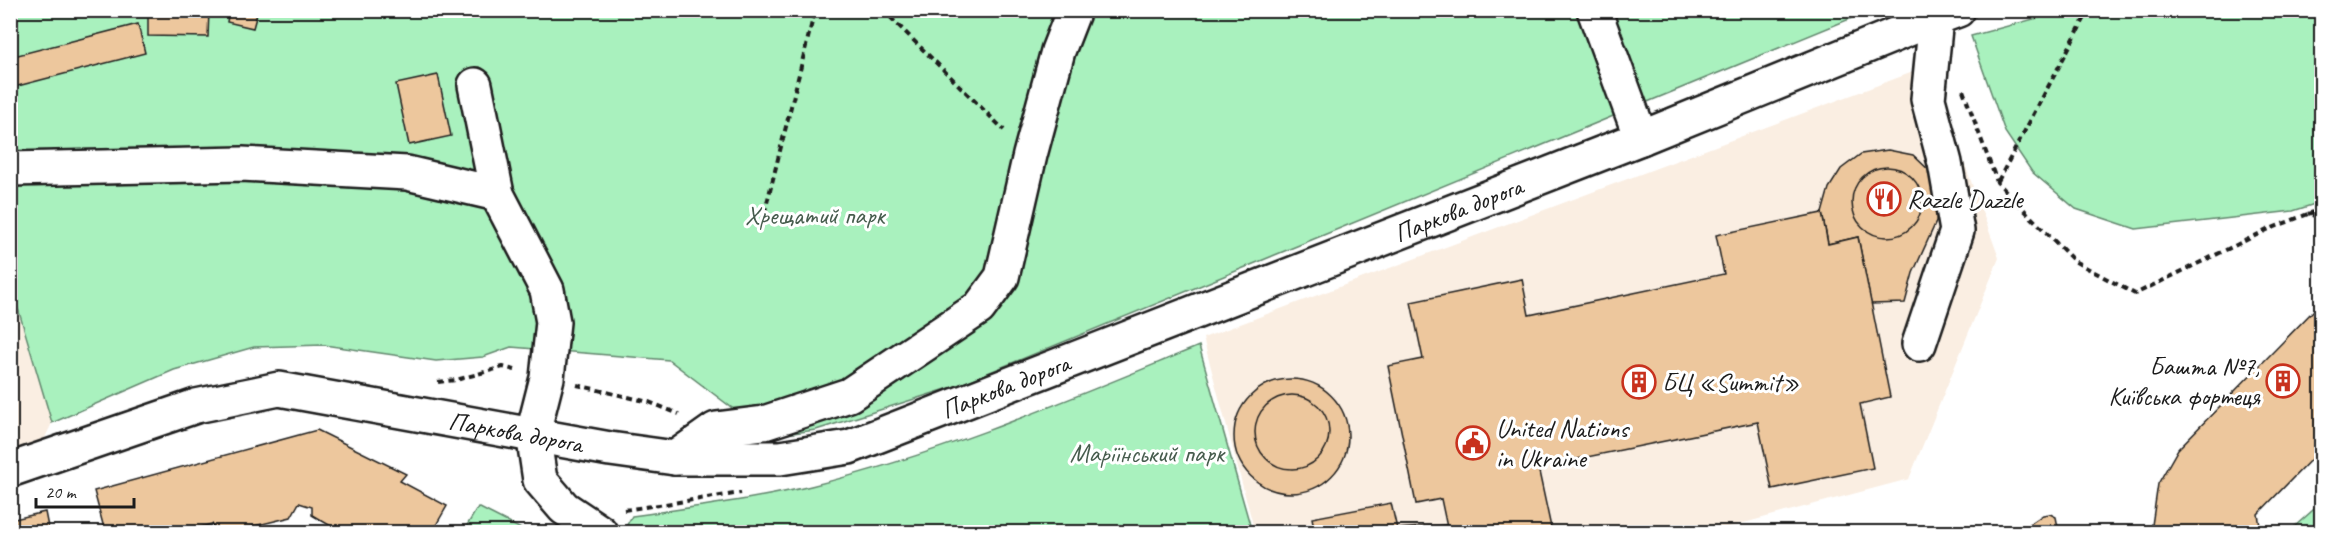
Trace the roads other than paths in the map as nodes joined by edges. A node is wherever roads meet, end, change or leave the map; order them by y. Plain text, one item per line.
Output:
1 (1074, 10) edge
2 (1594, 10) edge
3 (1947, 14) edge
4 (475, 86) dead end
5 (1641, 138) junction
6 (10, 169) edge
7 (497, 195) junction
8 (1919, 344) dead end
9 (533, 433) junction
10 (675, 458) junction
11 (10, 470) edge
12 (608, 520) edge

1 - 10 main road
2 - 5 main road
3 - 5 main road, Паркова дорога
3 - 8 main road
4 - 7 main road
5 - 10 main road, Паркова дорога
6 - 7 main road
7 - 9 main road
9 - 10 main road, Паркова дорога
9 - 11 main road, Паркова дорога
9 - 12 main road

